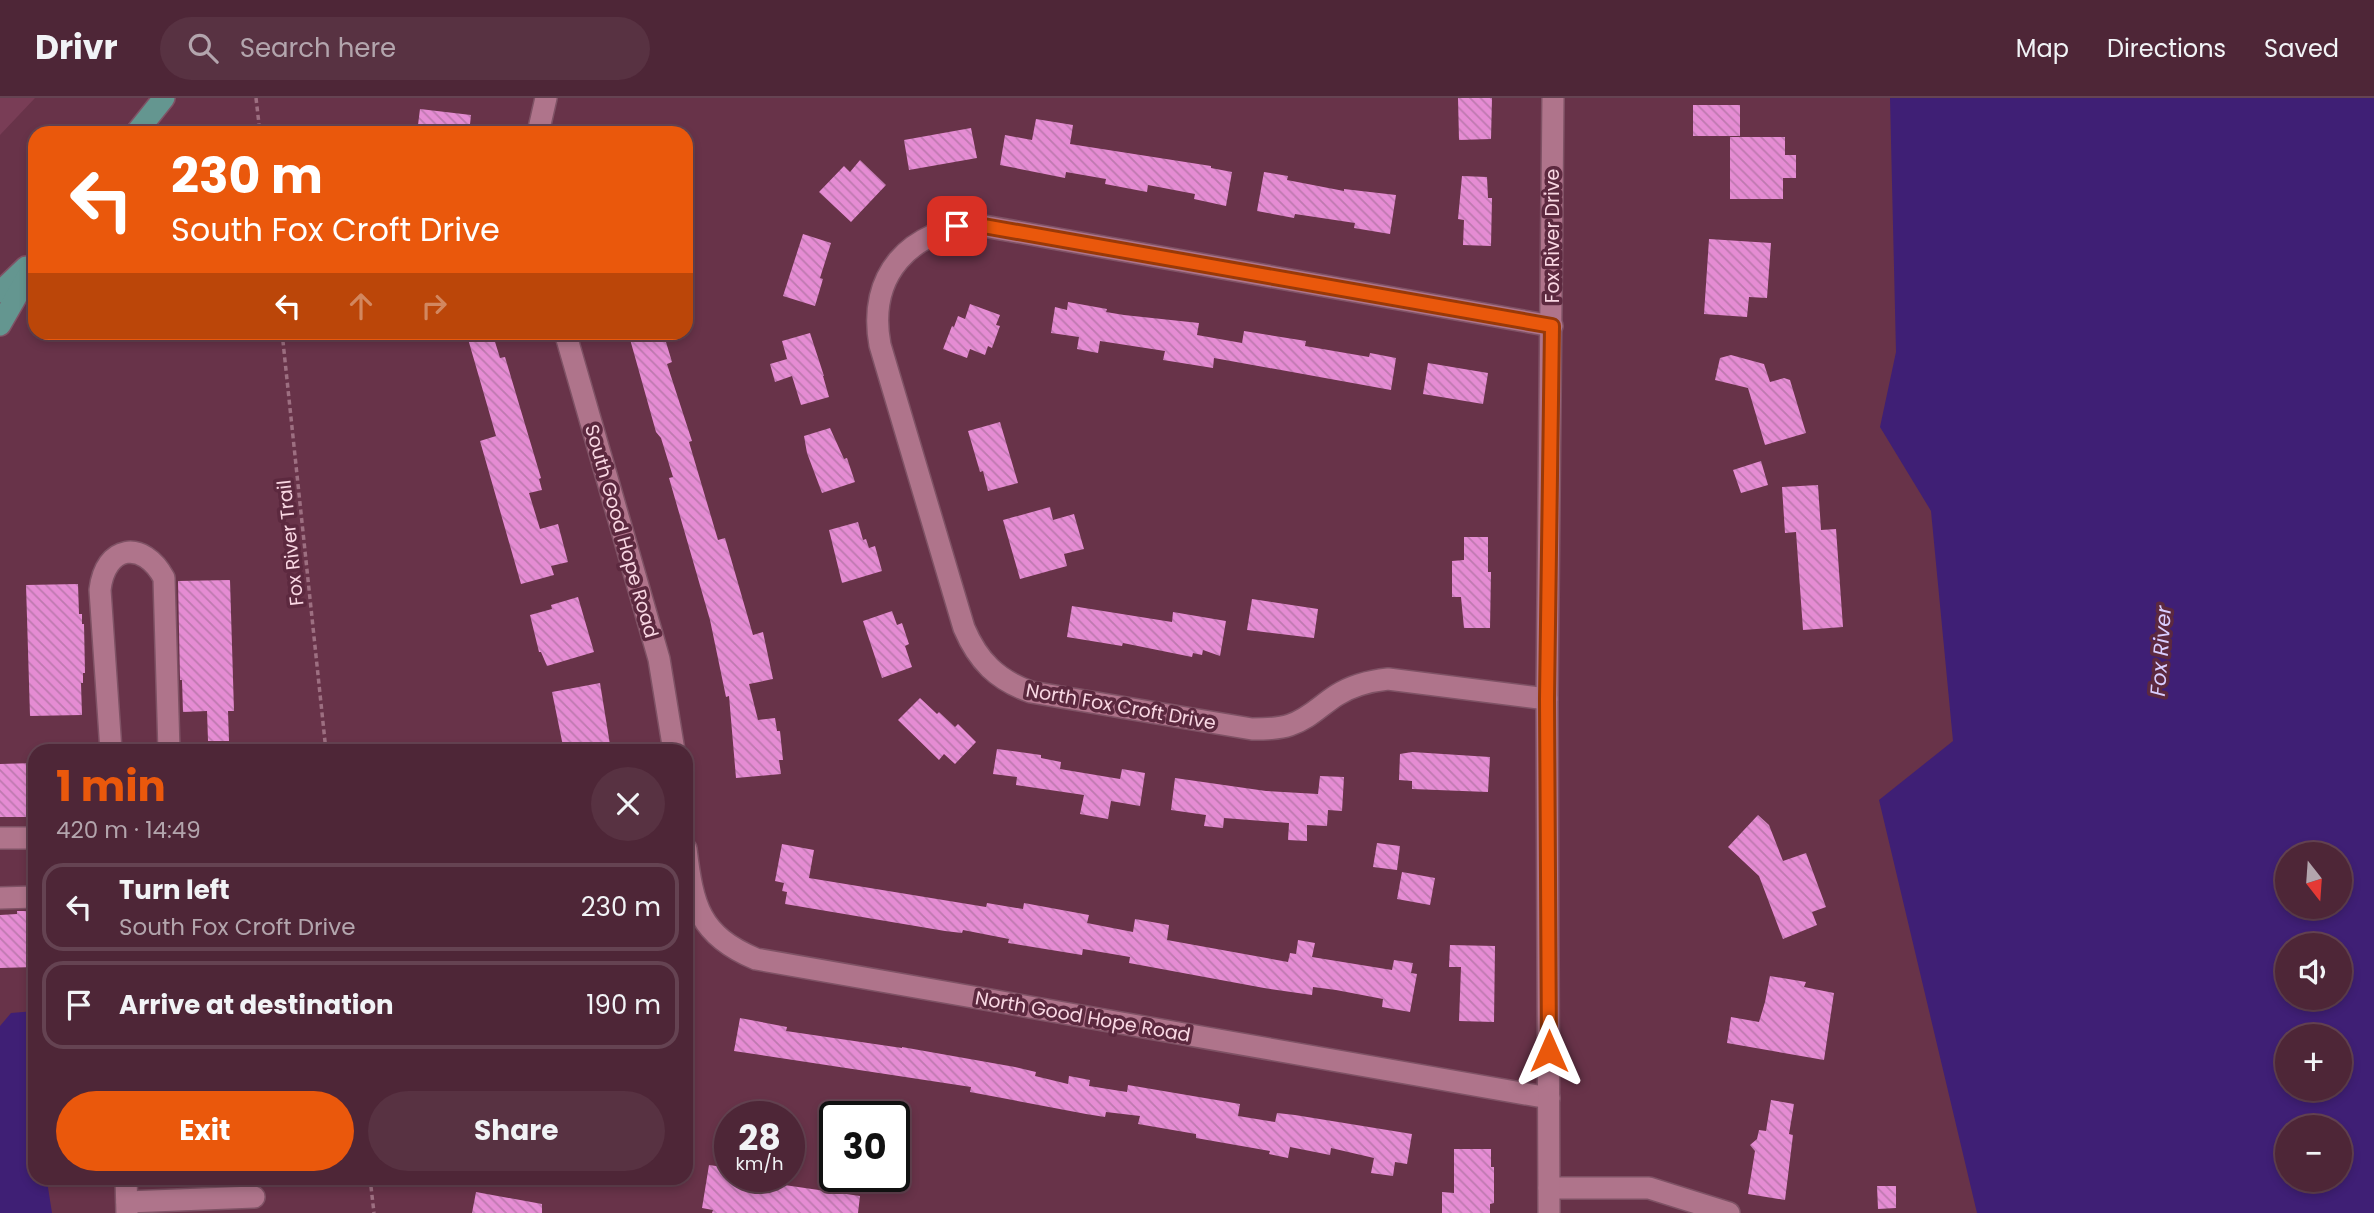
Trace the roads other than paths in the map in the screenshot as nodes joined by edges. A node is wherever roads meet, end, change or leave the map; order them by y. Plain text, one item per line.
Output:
1 (164, 98) edge
2 (546, 98) edge
3 (1553, 98) edge
4 (142, 126) edge
5 (540, 126) edge
6 (28, 265) edge
7 (28, 276) edge
8 (0, 292) edge
9 (0, 325) edge
10 (1552, 326) junction
11 (567, 340) edge
12 (1547, 699) junction
13 (673, 741) edge
14 (111, 744) edge
15 (169, 744) edge
16 (0, 838) edge
17 (28, 838) edge
18 (28, 897) edge
19 (0, 898) edge
20 (694, 921) edge
21 (1549, 1098) junction
22 (126, 1185) edge
23 (1549, 1188) junction
24 (254, 1197) dead end
25 (127, 1207) edge
26 (1549, 1213) edge
27 (1729, 1213) edge

1 - 4 main road
2 - 5 street
3 - 10 street, Fox River Drive
6 - 8 main road
7 - 9 main road
10 - 12 street, Fox River Drive
10 - 12 street, North Fox Croft Drive
11 - 13 street, South Good Hope Road
12 - 21 street, Fox River Drive
14 - 15 street
16 - 17 street
18 - 19 street
20 - 21 street, North Good Hope Road
21 - 23 street, Fox River Drive
22 - 25 street
23 - 26 street, Fox River Drive
23 - 27 street
24 - 25 street

